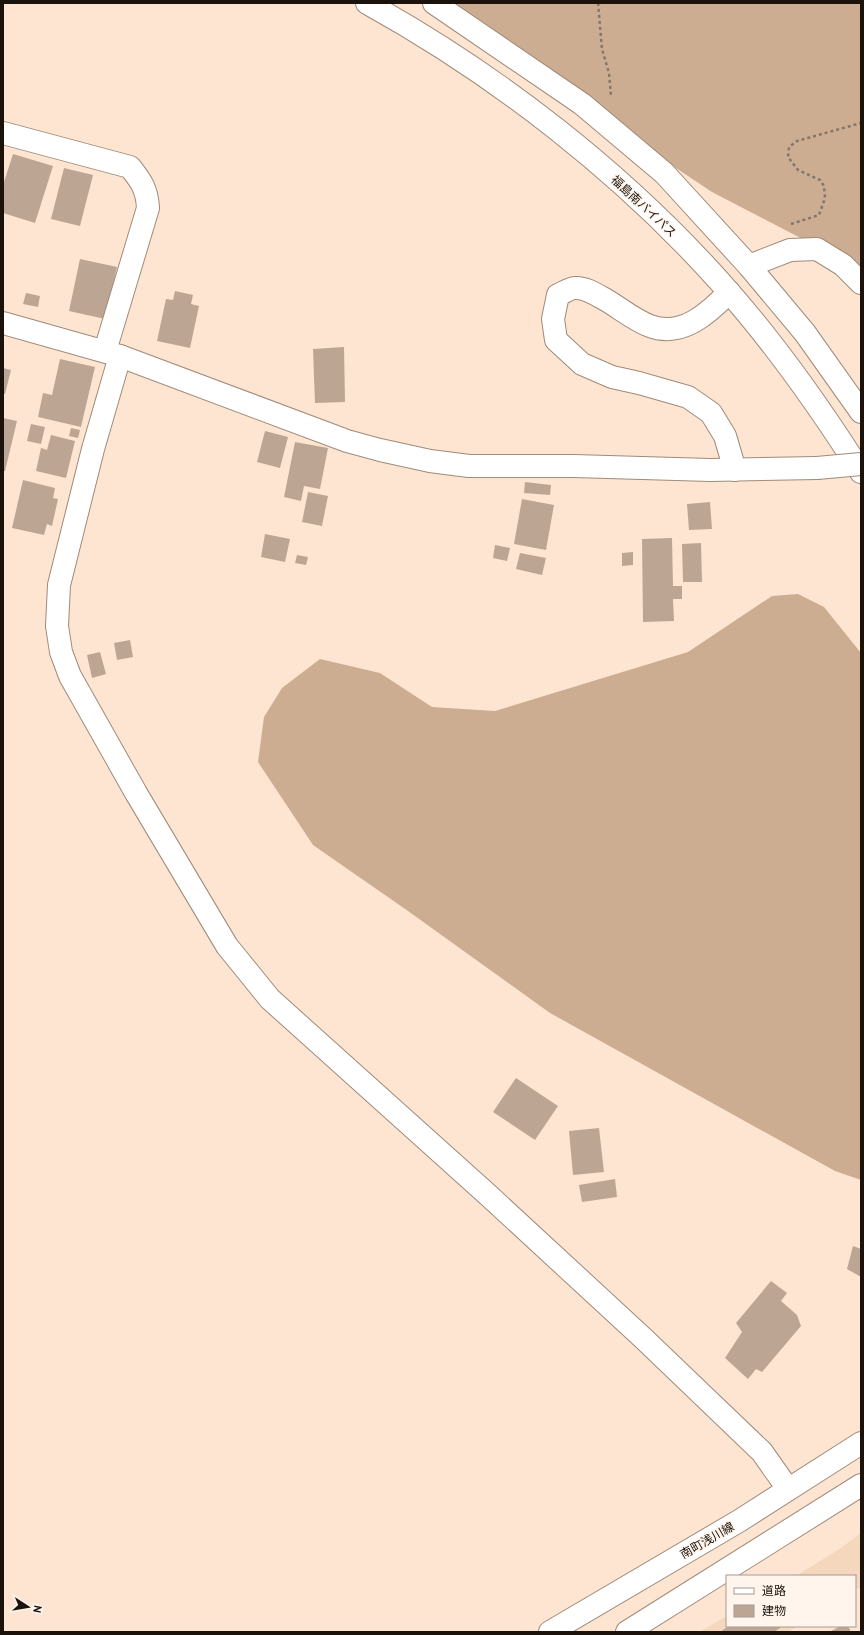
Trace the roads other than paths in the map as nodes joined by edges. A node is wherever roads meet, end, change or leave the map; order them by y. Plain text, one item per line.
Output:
1 (367, 3) edge
2 (434, 3) edge
3 (3, 133) edge
4 (749, 266) junction
5 (861, 283) edge
6 (729, 292) junction
7 (3, 323) edge
8 (112, 354) junction
9 (861, 412) edge
10 (861, 464) edge
11 (735, 470) junction
12 (861, 472) edge
13 (861, 1442) edge
14 (861, 1484) edge
15 (788, 1489) junction
16 (550, 1632) edge
17 (627, 1632) edge

1 - 6 main road, 福島南バイパス
2 - 4 main road
3 - 8 main road
4 - 5 main road
4 - 9 main road
6 - 11 main road
6 - 12 main road, 福島南バイパス
7 - 8 main road
8 - 11 main road
8 - 15 main road
10 - 11 main road, bridge
13 - 15 main road, 南町浅川線
14 - 17 main road
15 - 16 main road, 南町浅川線

